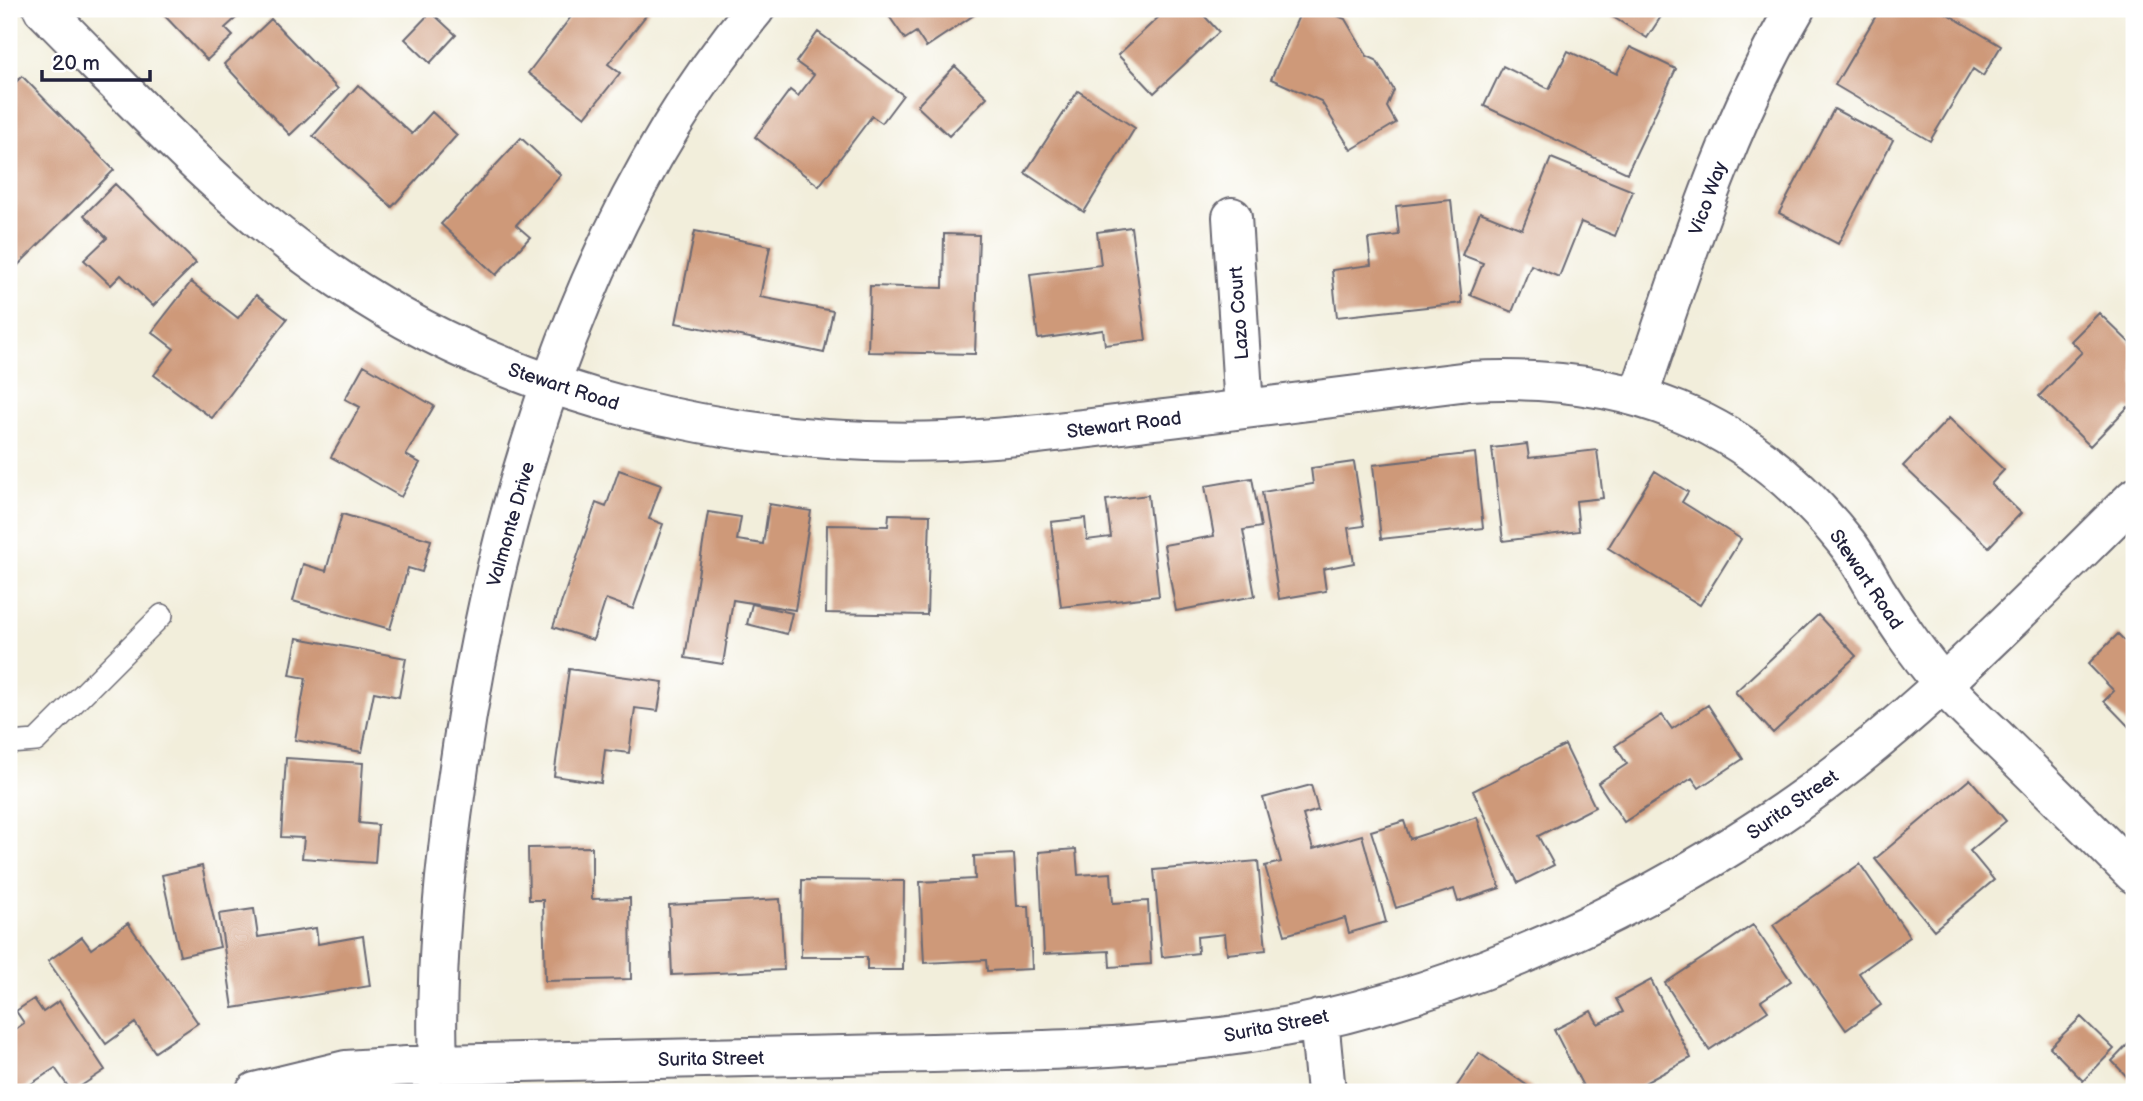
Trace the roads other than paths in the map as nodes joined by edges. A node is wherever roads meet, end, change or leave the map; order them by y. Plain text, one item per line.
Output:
1 (43, 9) edge
2 (755, 9) edge
3 (1795, 9) edge
4 (1232, 217) dead end
5 (552, 385) junction
6 (1639, 396) junction
7 (1244, 409) junction
8 (2134, 498) edge
9 (162, 615) dead end
10 (1942, 683) junction
11 (9, 743) edge
12 (2134, 874) edge
13 (1319, 1019) junction
14 (438, 1078) edge
15 (255, 1092) edge
16 (1326, 1092) edge

1 - 5 street, Stewart Road
2 - 5 street, Valmonte Drive
3 - 6 street, Vico Way
4 - 7 street, Lazo Court
5 - 7 street, Stewart Road
5 - 14 street, Valmonte Drive
6 - 7 street, Stewart Road
6 - 10 street, Stewart Road
8 - 10 street, Surita Street
9 - 11 lane
10 - 12 street, Stewart Road
10 - 13 street, Surita Street
13 - 14 street, Surita Street
13 - 16 street
14 - 15 street, Surita Street

